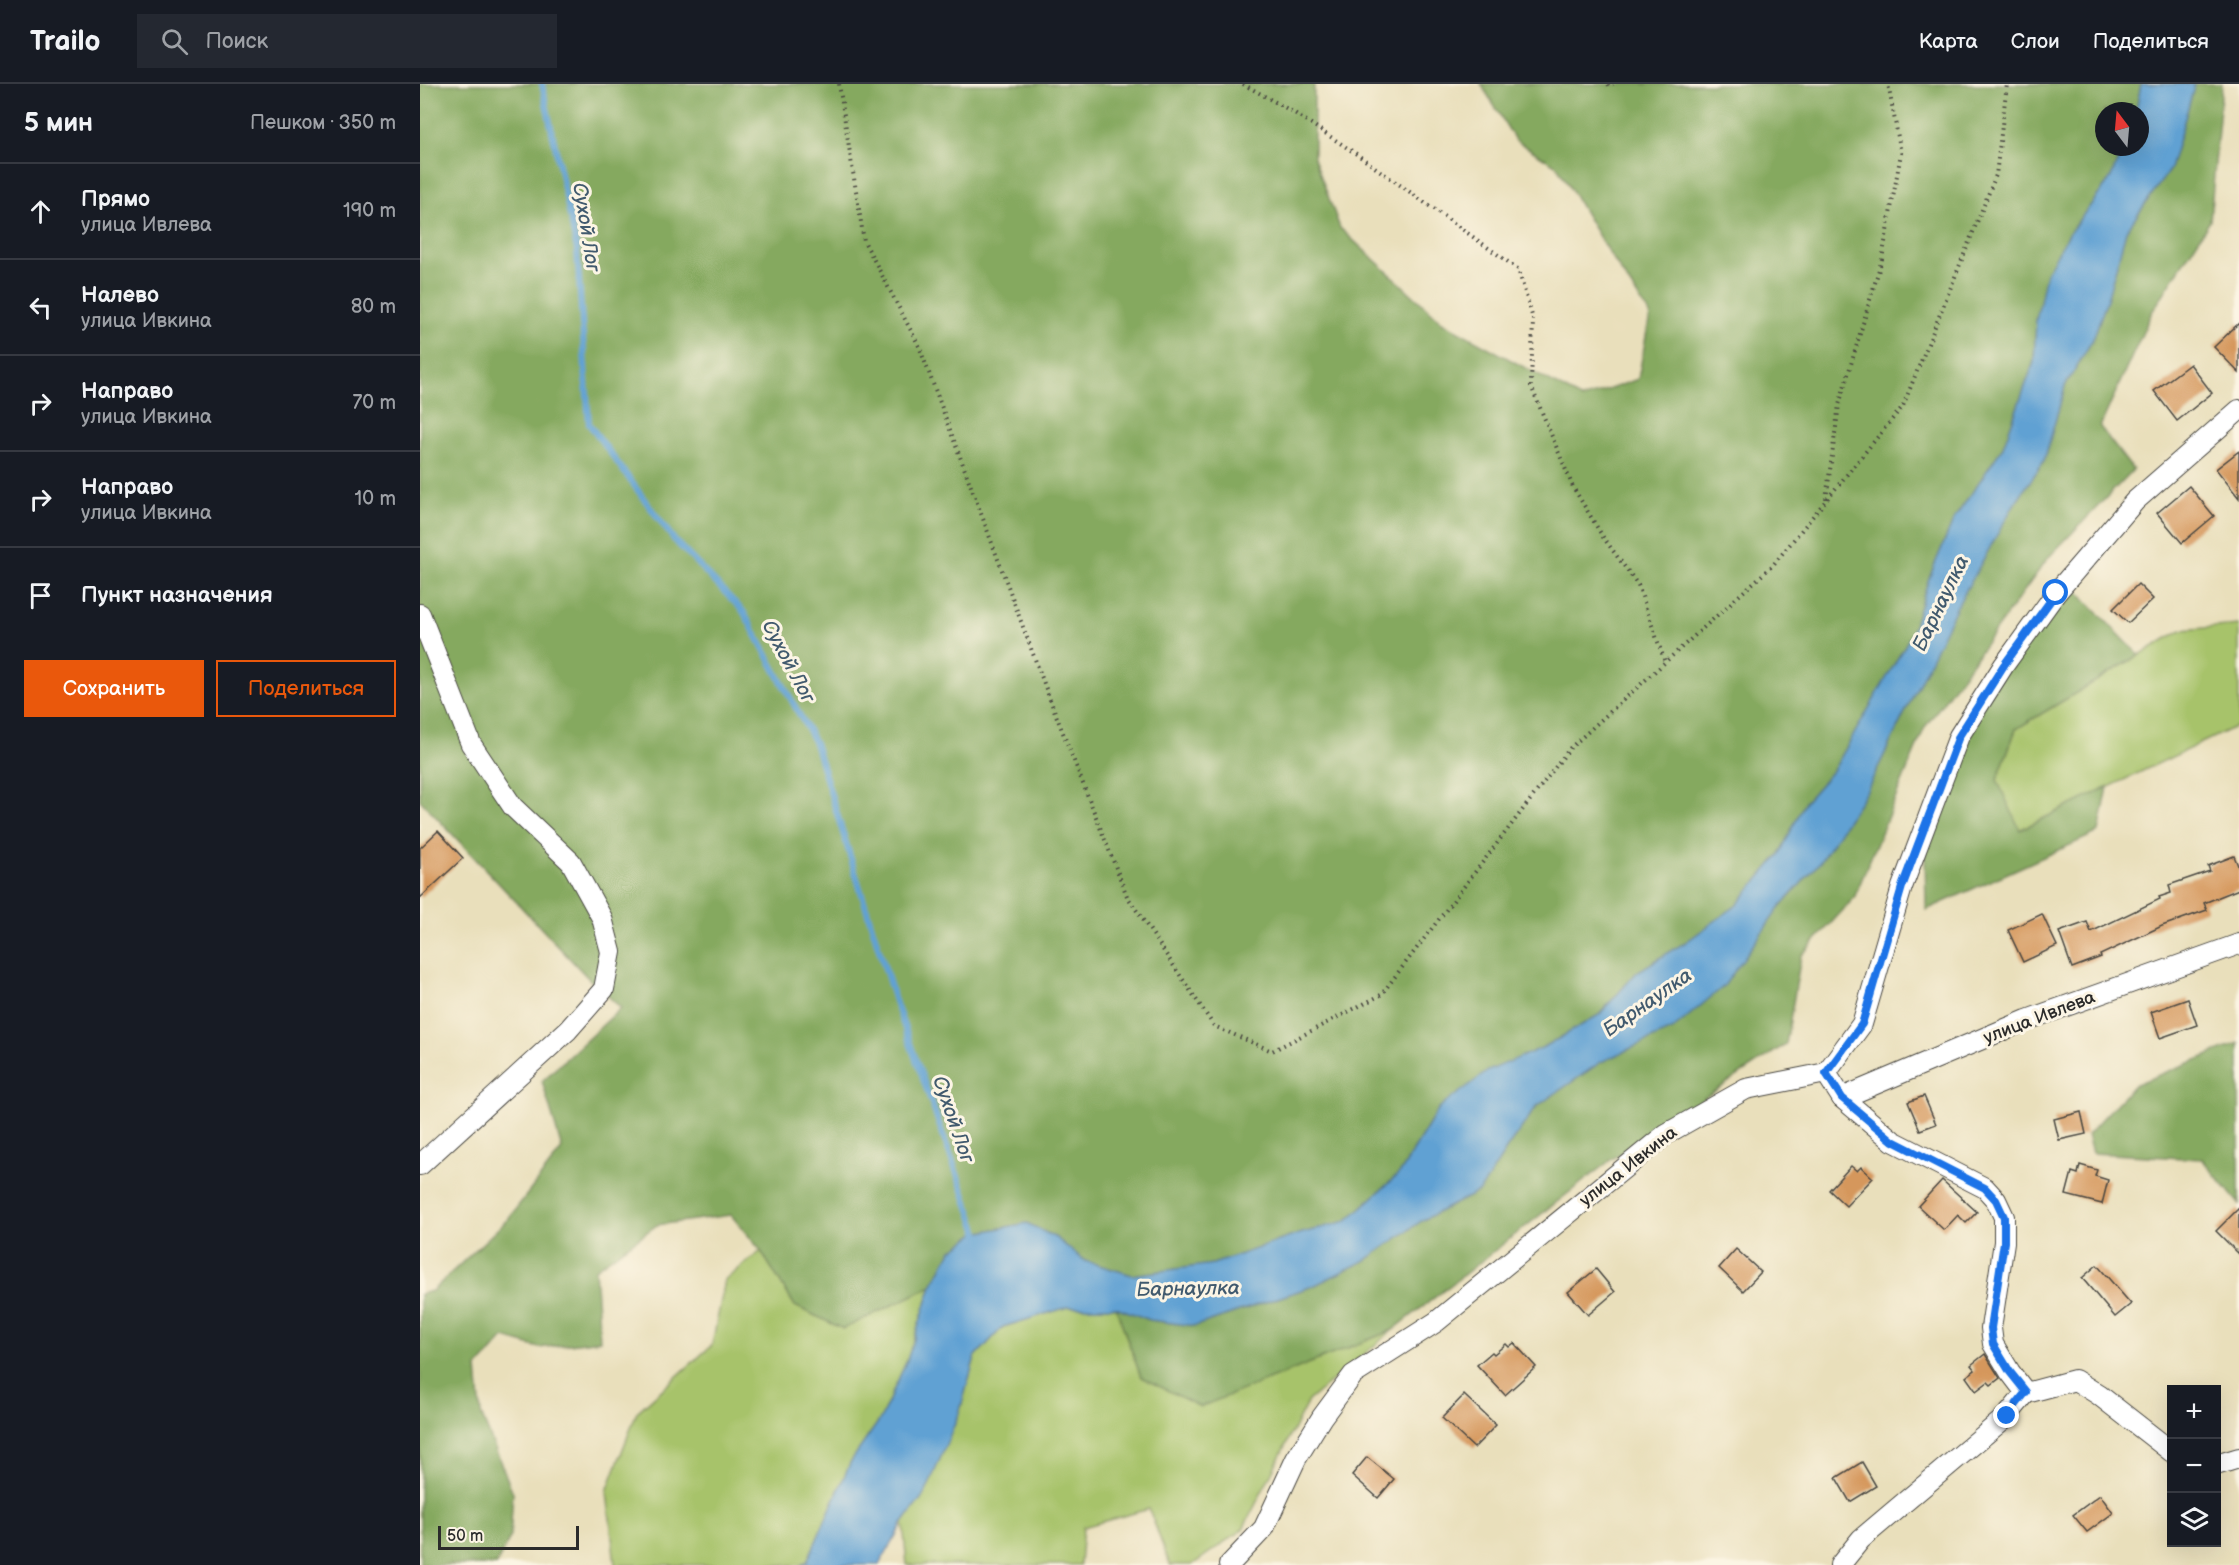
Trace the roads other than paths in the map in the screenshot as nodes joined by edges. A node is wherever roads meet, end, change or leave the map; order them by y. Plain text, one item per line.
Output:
1 (2239, 410) edge
2 (420, 614) edge
3 (2239, 944) edge
4 (1826, 1073) junction
5 (1842, 1098) junction
6 (420, 1165) edge
7 (2026, 1392) junction
8 (2167, 1448) edge
9 (2239, 1458) edge
10 (2221, 1464) edge
11 (1229, 1565) edge
12 (1840, 1565) edge

1 - 4 street
2 - 6 street
3 - 5 street, улица Ивлева
4 - 5 street
4 - 11 street, улица Ивкина
5 - 7 street
7 - 8 street
7 - 12 street
9 - 10 street

